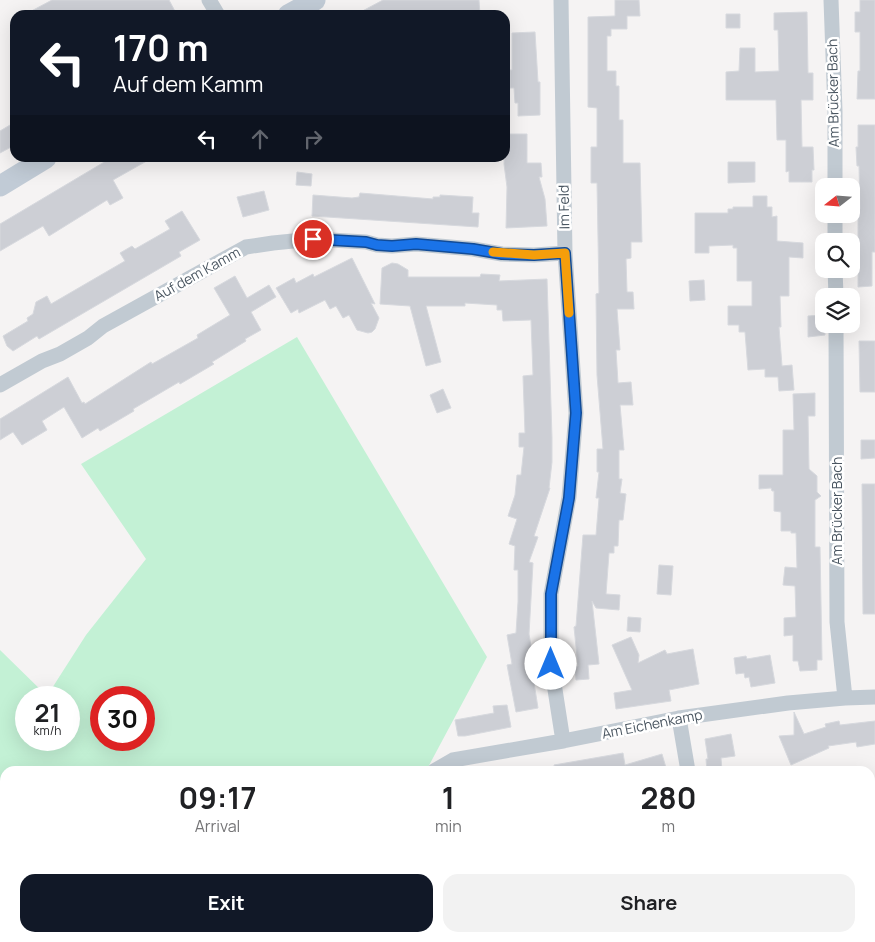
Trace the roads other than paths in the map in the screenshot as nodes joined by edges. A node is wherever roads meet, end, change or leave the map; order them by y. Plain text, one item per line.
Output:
1 (315, 0) edge
2 (561, 0) edge
3 (831, 0) edge
4 (297, 10) edge
5 (39, 162) edge
6 (835, 178) edge
7 (0, 186) edge
8 (565, 253) junction
9 (836, 333) edge
10 (0, 385) edge
11 (875, 697) edge
12 (845, 698) junction
13 (679, 718) junction
14 (563, 742) junction
15 (443, 766) edge
16 (687, 766) edge

1 - 4 street
2 - 8 street, Im Feld
3 - 6 street, Am Brücker Bach
5 - 7 street
8 - 10 street, Auf dem Kamm
8 - 14 street, Im Feld
9 - 12 street, Am Brücker Bach
11 - 12 street, Am Eichenkamp
12 - 13 street, Am Eichenkamp
13 - 14 street, Am Eichenkamp
13 - 16 street
14 - 15 street, Am Eichenkamp

